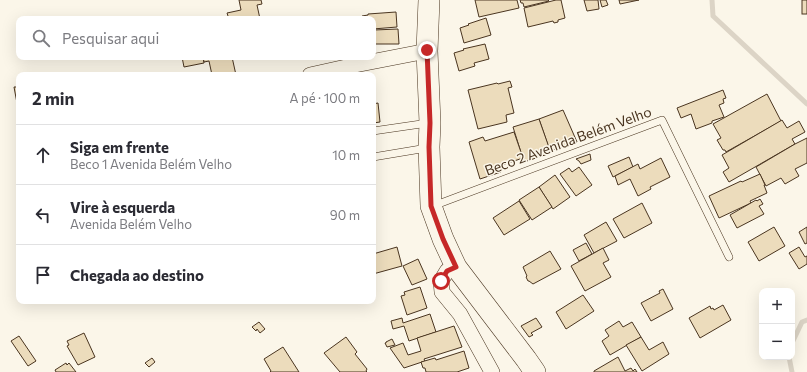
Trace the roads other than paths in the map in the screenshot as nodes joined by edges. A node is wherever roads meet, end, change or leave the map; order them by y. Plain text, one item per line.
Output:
1 (429, 0) edge
2 (427, 50) junction
3 (324, 72) edge
4 (430, 123) junction
5 (376, 131) edge
6 (429, 147) junction
7 (376, 156) edge
8 (431, 206) junction
9 (729, 257) dead end
10 (456, 267) junction
11 (492, 372) edge
12 (535, 372) edge

1 - 2 main road
2 - 3 street
2 - 4 main road
4 - 5 lane
4 - 6 main road
6 - 7 lane
6 - 8 main road
8 - 9 lane, Beco 2 Avenida Belém Velho
8 - 10 main road
10 - 11 street
10 - 12 main road

